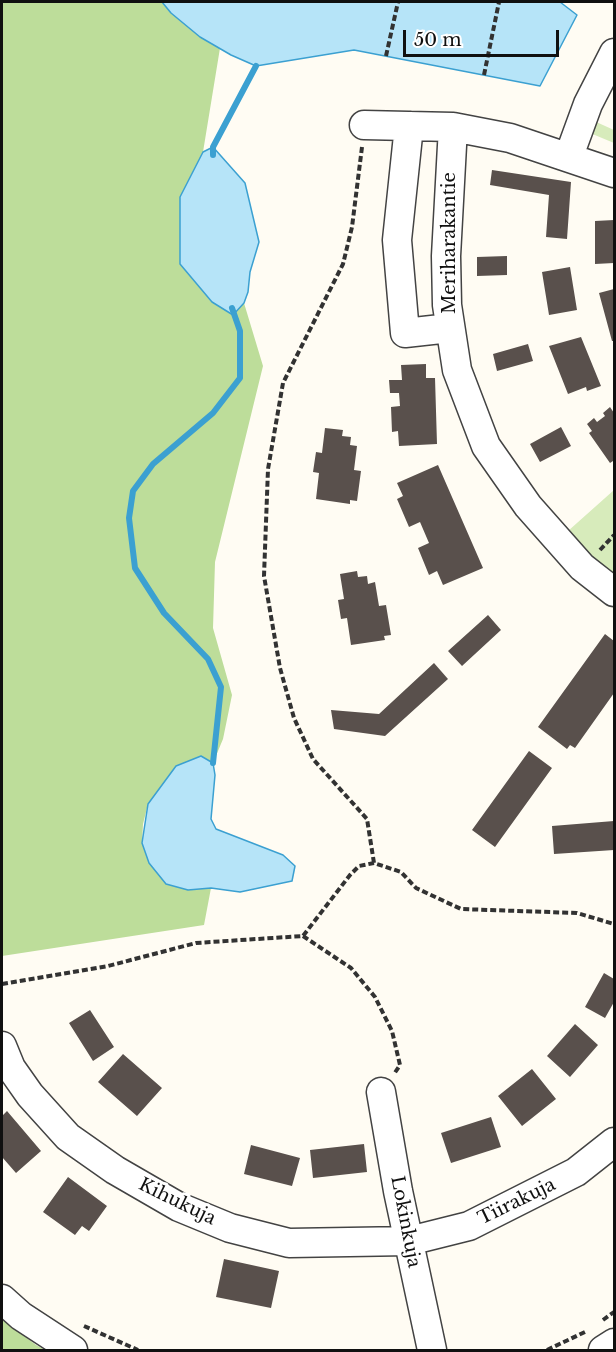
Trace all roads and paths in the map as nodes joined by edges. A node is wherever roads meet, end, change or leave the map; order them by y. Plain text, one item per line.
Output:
1 (398, 2) edge
2 (499, 2) edge
3 (615, 53) edge
4 (386, 56) dead end
5 (484, 75) dead end
6 (364, 125) joint
7 (409, 126) junction
8 (453, 127) junction
9 (569, 156) junction
10 (615, 173) edge
11 (450, 328) junction
12 (615, 592) edge
13 (374, 863) junction
14 (615, 924) edge
15 (303, 936) junction
16 (2, 984) edge
17 (2, 1046) edge
18 (400, 1065) dead end
19 (381, 1092) dead end
20 (615, 1142) edge
21 (409, 1241) junction
22 (2, 1299) edge
23 (615, 1312) edge
24 (615, 1343) edge
25 (73, 1350) edge
26 (432, 1350) edge
27 (547, 1350) edge
28 (603, 1350) edge

1 - 4 path
2 - 5 path
3 - 9 street
6 - 7 street
6 - 13 path
7 - 8 street
7 - 11 street
8 - 9 street
8 - 11 street, Meriharakantie
9 - 10 street
11 - 12 street, Meriharakantie
13 - 14 path
13 - 15 path
15 - 16 path
15 - 18 path
17 - 21 street, Kihukuja
19 - 21 street, Lokinkuja
20 - 21 street, Tiirakuja
21 - 26 street, Lokinkuja
22 - 25 street
23 - 27 path
24 - 28 street

